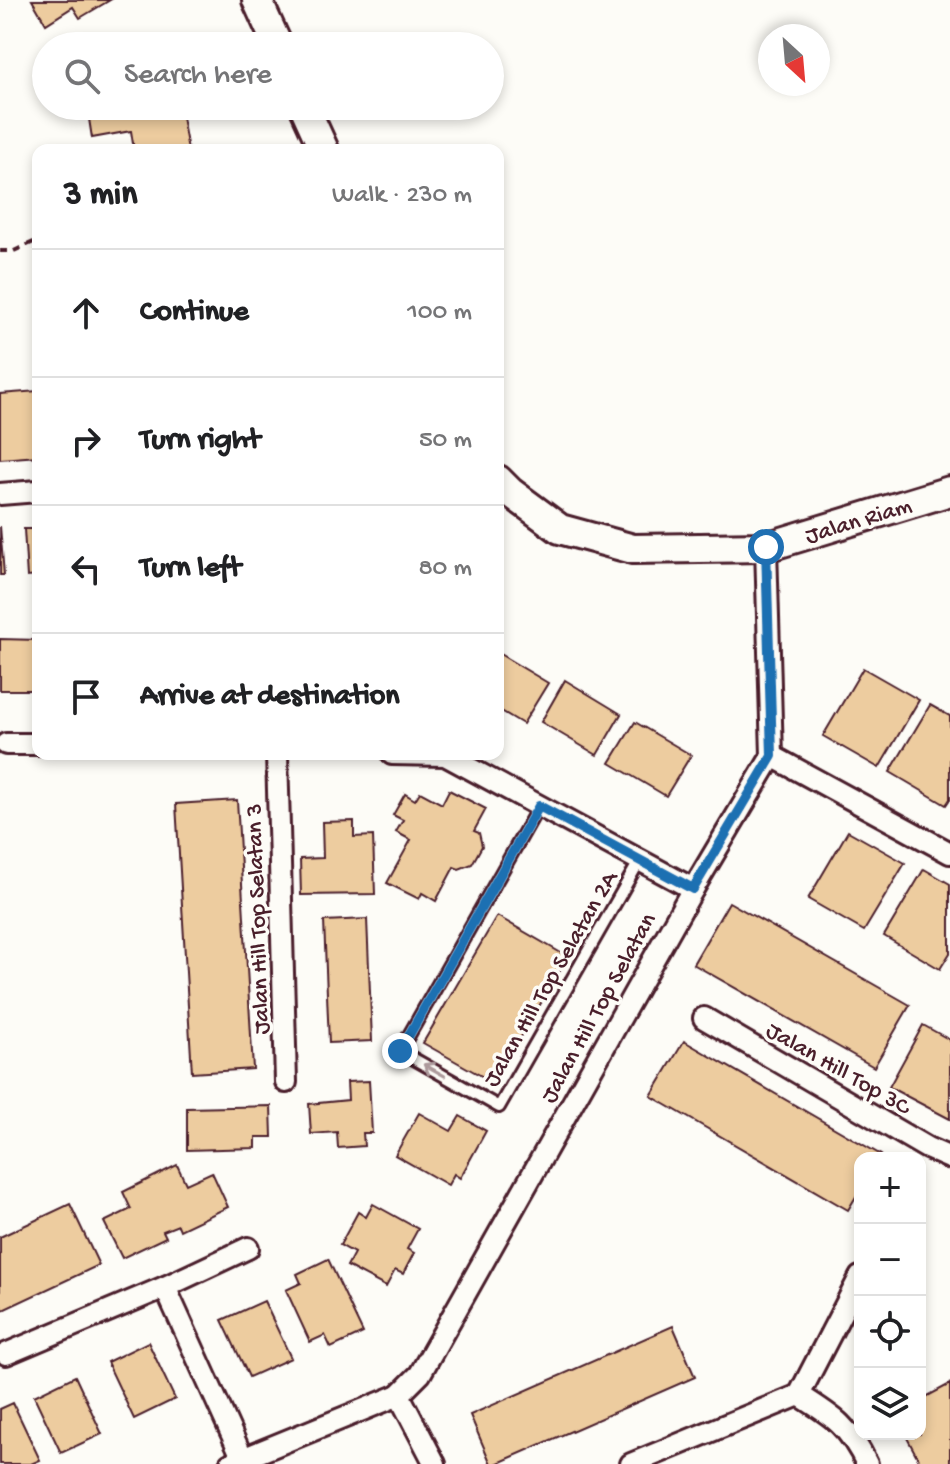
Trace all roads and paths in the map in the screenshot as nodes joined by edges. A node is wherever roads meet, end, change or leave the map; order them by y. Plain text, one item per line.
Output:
1 (257, 0) edge
2 (272, 32) edge
3 (310, 120) edge
4 (321, 144) edge
5 (32, 243) edge
6 (0, 251) edge
7 (504, 486) edge
8 (32, 491) edge
9 (950, 491) edge
10 (0, 494) edge
11 (766, 547) junction
12 (6, 744) dead end
13 (32, 744) edge
14 (772, 756) junction
15 (277, 760) edge
16 (454, 760) edge
17 (539, 806) junction
18 (950, 853) edge
19 (640, 860) junction
20 (693, 889) junction
21 (704, 1018) dead end
22 (286, 1082) dead end
23 (920, 1152) edge
24 (926, 1154) edge
25 (950, 1158) edge
26 (248, 1248) dead end
27 (165, 1287) junction
28 (854, 1289) edge
29 (6, 1354) dead end
30 (399, 1395) junction
31 (799, 1395) junction
32 (236, 1462) edge
33 (435, 1464) edge
34 (631, 1464) edge
35 (867, 1464) edge

1 - 2 main road
3 - 4 main road
5 - 6 path
7 - 11 main road, Jalan Riam
8 - 10 street
9 - 11 main road, Jalan Riam
11 - 14 street
12 - 13 street
14 - 18 street
14 - 20 street, Jalan Hill Top Selatan
15 - 22 street, Jalan Hill Top Selatan 3
16 - 17 street
17 - 19 street
19 -> 17 lane, Jalan Hill Top Selatan 2A
19 - 20 street
20 - 30 street, Jalan Hill Top Selatan
21 - 23 street, Jalan Hill Top 3C
24 - 25 street, Jalan Hill Top 3C
26 - 27 street
27 - 29 street
27 - 32 street
28 - 31 street
30 - 32 street
30 - 33 street
31 - 34 street
31 - 35 street

